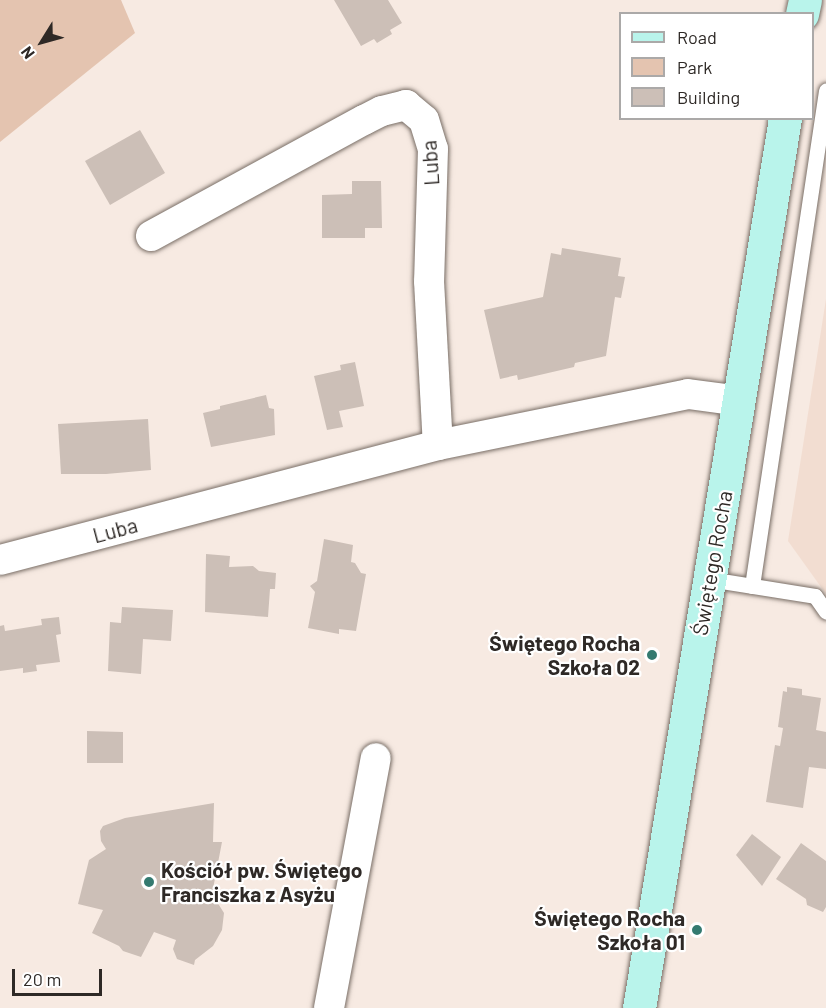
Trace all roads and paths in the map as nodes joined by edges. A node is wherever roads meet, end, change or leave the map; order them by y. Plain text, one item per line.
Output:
1 (826, 91) edge
2 (785, 120) edge
3 (151, 236) dead end
4 (740, 401) junction
5 (438, 446) junction
6 (0, 560) edge
7 (709, 579) junction
8 (753, 586) junction
9 (826, 612) edge
10 (376, 758) dead end
11 (329, 1008) edge
12 (639, 1008) edge

1 - 8 lane
2 - 4 main road, Świętego Rocha
3 - 5 street, Luba
4 - 5 street, Luba
4 - 7 main road, Świętego Rocha
5 - 6 street, Luba
7 - 8 lane
7 - 12 main road, Świętego Rocha
8 - 9 lane
10 - 11 street

